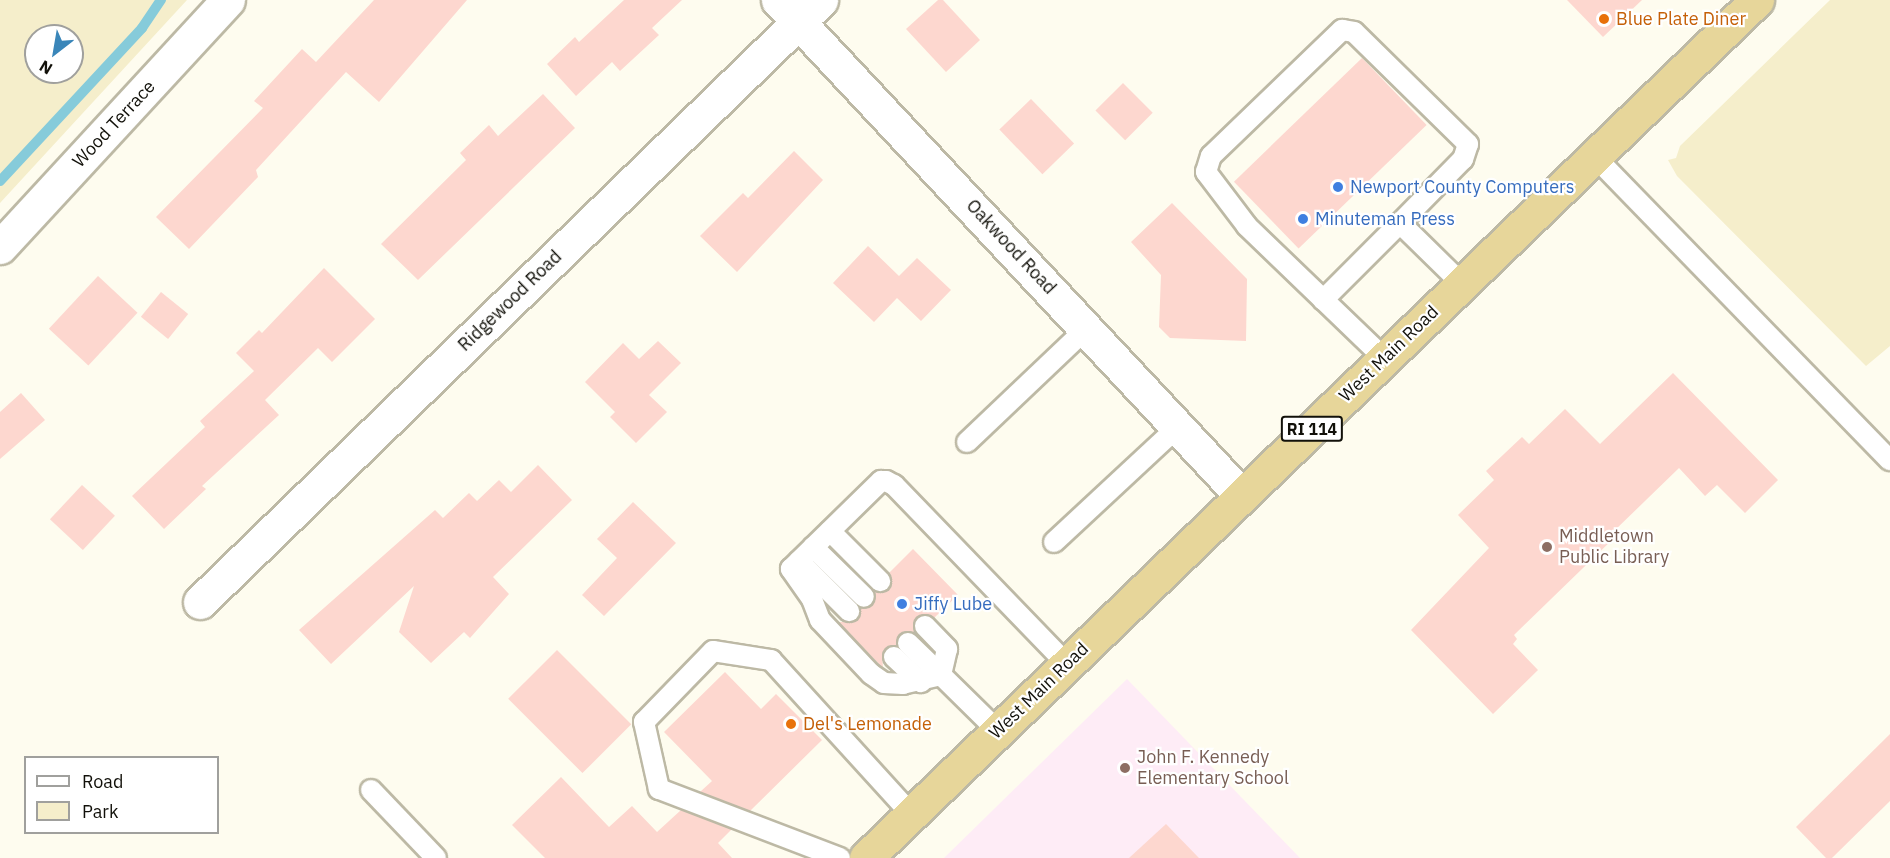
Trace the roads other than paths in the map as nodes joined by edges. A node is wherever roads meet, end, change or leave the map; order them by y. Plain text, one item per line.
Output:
1 (228, 0) edge
2 (1757, 0) edge
3 (799, 7) edge
4 (1595, 157) junction
5 (1400, 223) junction
6 (0, 247) edge
7 (1462, 284) junction
8 (1323, 300) junction
9 (1087, 328) junction
10 (1385, 359) junction
11 (1179, 426) junction
12 (967, 442) dead end
13 (1890, 460) edge
14 (1242, 496) junction
15 (830, 531) junction
16 (1054, 542) dead end
17 (813, 547) junction
18 (799, 561) junction
19 (880, 581) dead end
20 (864, 597) dead end
21 (200, 602) dead end
22 (849, 611) dead end
23 (925, 626) dead end
24 (908, 643) dead end
25 (894, 657) dead end
26 (1067, 664) junction
27 (941, 675) junction
28 (921, 682) junction
29 (998, 731) junction
30 (371, 790) dead end
31 (911, 814) junction
32 (436, 858) edge
33 (840, 858) edge
34 (866, 858) edge

1 - 6 street, Wood Terrace
2 - 4 highway, West Main Road / RI 114
3 - 9 street, Oakwood Road
3 - 21 street, Ridgewood Road
4 - 7 highway, West Main Road / RI 114
4 - 13 lane
5 - 7 lane
5 - 8 lane
5 - 8 lane
7 - 10 highway, West Main Road / RI 114
8 - 10 lane
9 - 11 street, Oakwood Road
9 - 12 lane
10 - 14 highway, West Main Road / RI 114
11 - 14 street, Oakwood Road
11 - 16 lane
14 - 26 highway, West Main Road / RI 114
15 - 17 lane
15 - 19 lane
15 - 26 lane
17 - 18 lane
17 - 20 lane
18 - 22 lane
18 - 28 lane
23 - 27 lane
24 - 27 lane
25 - 28 lane
26 - 29 highway, West Main Road / RI 114
27 - 28 lane
27 - 29 lane
29 - 31 highway, West Main Road / RI 114
30 - 32 lane
31 - 33 lane
31 - 34 highway, West Main Road / RI 114

